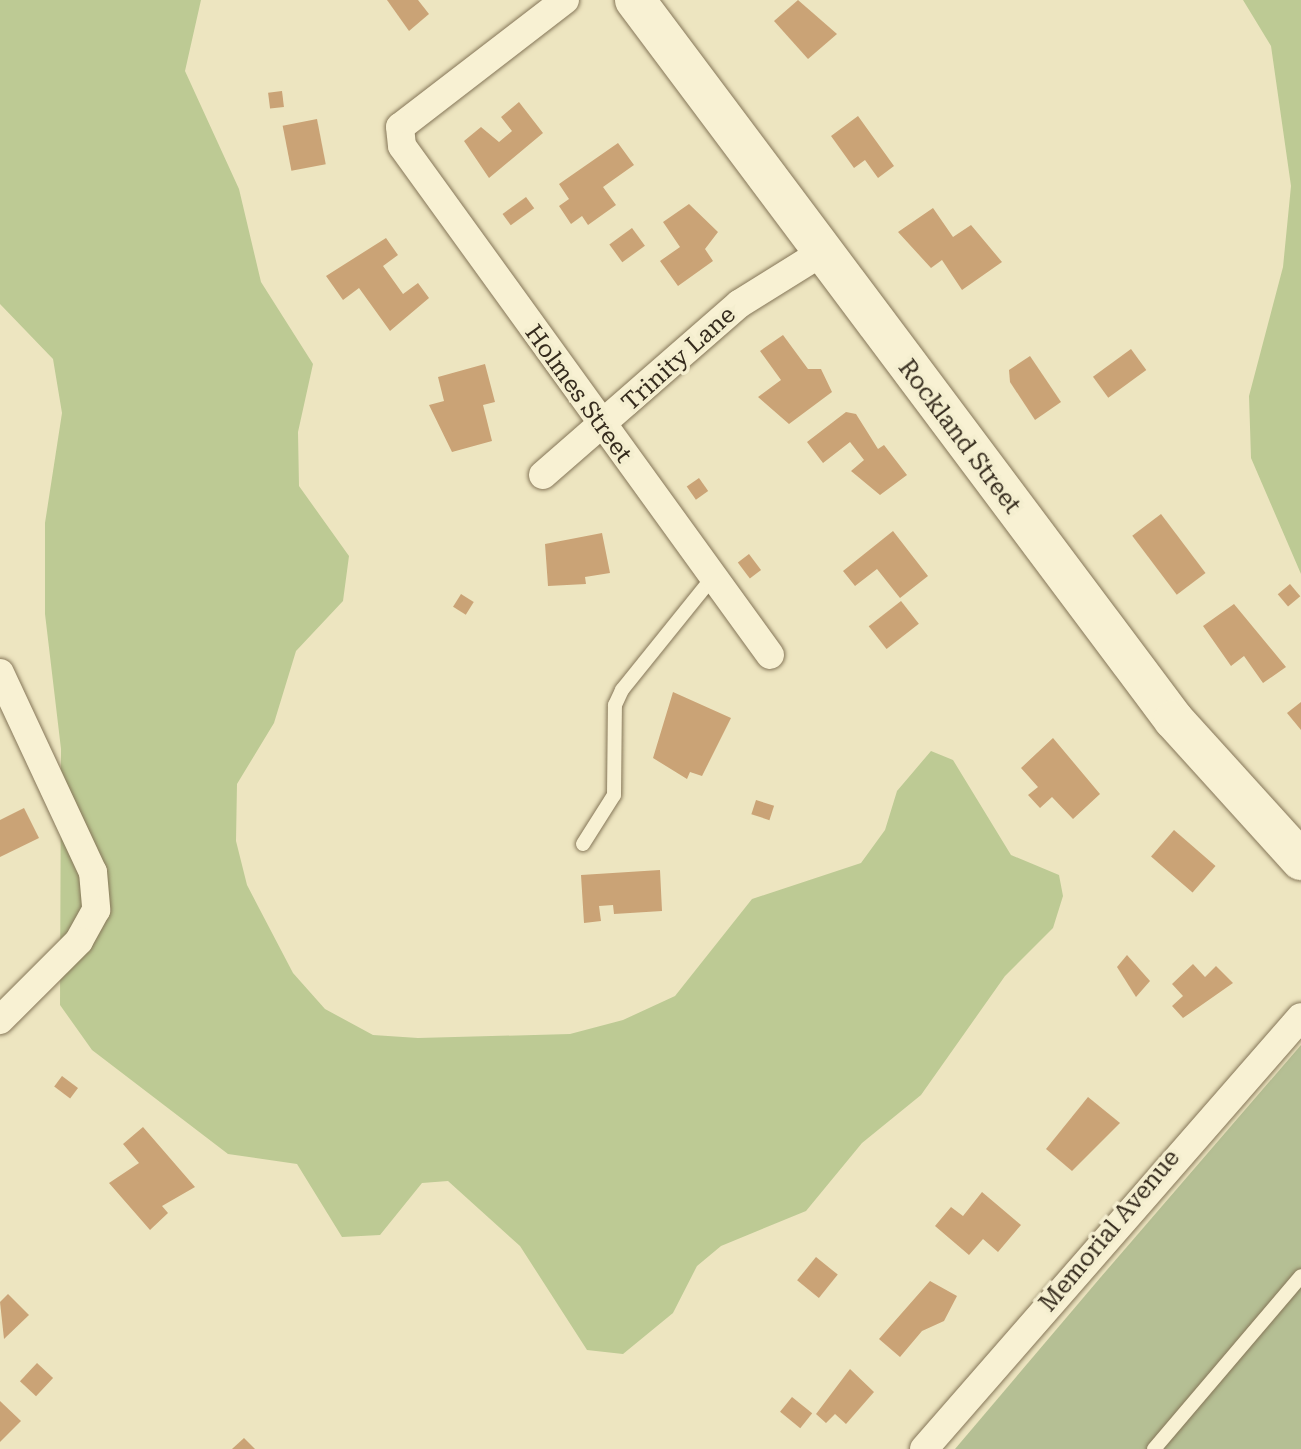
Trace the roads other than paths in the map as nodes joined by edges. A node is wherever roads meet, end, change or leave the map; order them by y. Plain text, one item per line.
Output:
1 (565, 0) edge
2 (635, 0) edge
3 (821, 253) junction
4 (603, 428) junction
5 (543, 475) dead end
6 (713, 577) junction
7 (770, 655) dead end
8 (0, 673) edge
9 (583, 844) dead end
10 (1301, 860) edge
11 (1301, 1017) edge
12 (0, 1020) edge
13 (1301, 1276) edge
14 (924, 1449) edge
15 (1154, 1449) edge

1 - 4 street, Holmes Street
2 - 3 street, Rockland Street
3 - 4 street, Trinity Lane
3 - 10 street, Rockland Street
4 - 5 street, Trinity Lane
4 - 6 street, Holmes Street
6 - 7 street, Holmes Street
6 - 9 lane
8 - 12 street
11 - 14 street, Memorial Avenue
13 - 15 lane

